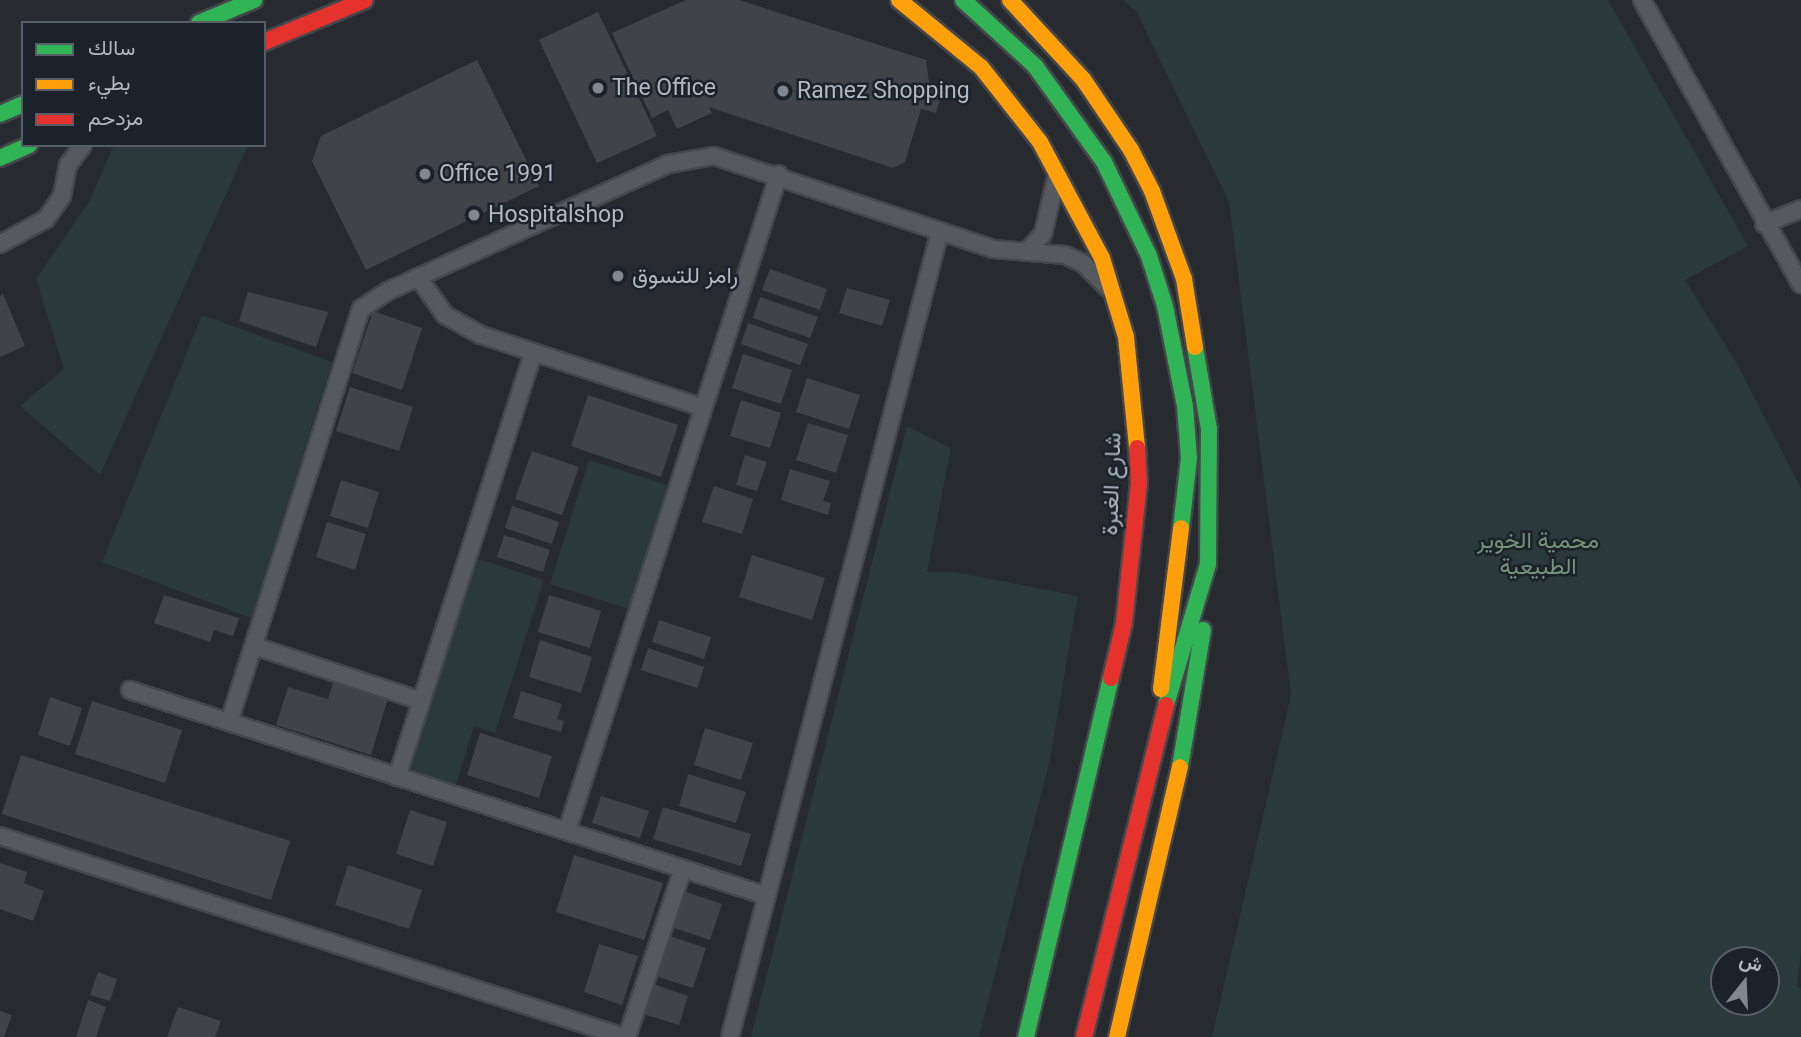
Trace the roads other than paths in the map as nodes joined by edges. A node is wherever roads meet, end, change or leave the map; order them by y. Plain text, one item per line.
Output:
1 (254, 0) edge
2 (365, 0) edge
3 (893, 0) edge
4 (899, 0) edge
5 (963, 0) edge
6 (1642, 0) edge
7 (1014, 3) edge
8 (913, 9) junction
9 (204, 21) edge
10 (266, 41) edge
11 (21, 105) edge
12 (0, 114) edge
13 (25, 147) edge
14 (82, 147) edge
15 (0, 158) edge
16 (1057, 172) junction
17 (779, 174) junction
18 (1801, 209) edge
19 (1764, 224) junction
20 (940, 231) junction
21 (0, 244) edge
22 (1030, 248) junction
23 (418, 277) junction
24 (1801, 285) edge
25 (1116, 297) junction
26 (533, 353) junction
27 (701, 407) junction
28 (1208, 564) junction
29 (254, 646) junction
30 (130, 690) dead end
31 (421, 701) junction
32 (229, 722) junction
33 (1158, 729) junction
34 (397, 777) junction
35 (567, 831) junction
36 (0, 836) edge
37 (683, 869) junction
38 (767, 896) junction
39 (626, 1037) edge
40 (730, 1037) edge
41 (1026, 1037) edge
42 (1084, 1037) edge
43 (1117, 1037) edge

1 - 9 main road
2 - 10 main road
3 - 8 main road
4 - 8 main road, شارع الغبرة
5 - 33 main road
6 - 19 street
7 - 28 main road
8 - 16 main road, شارع الغبرة
11 - 12 main road
13 - 15 main road
14 - 21 street
16 - 22 street
16 - 25 main road, شارع الغبرة
17 - 20 street
17 - 23 street
17 - 27 street
18 - 19 street
19 - 24 street
20 - 22 street
20 - 38 street
22 - 25 street
23 - 26 street
23 - 29 street
25 - 41 main road, شارع الغبرة
26 - 27 street
26 - 31 street
27 - 35 street
28 - 33 main road
28 - 43 main road
29 - 31 street
29 - 32 street
30 - 32 street
31 - 34 street
32 - 34 street
33 - 42 main road
34 - 35 street
35 - 37 street
36 - 39 street
37 - 38 street
37 - 39 street
38 - 40 street

